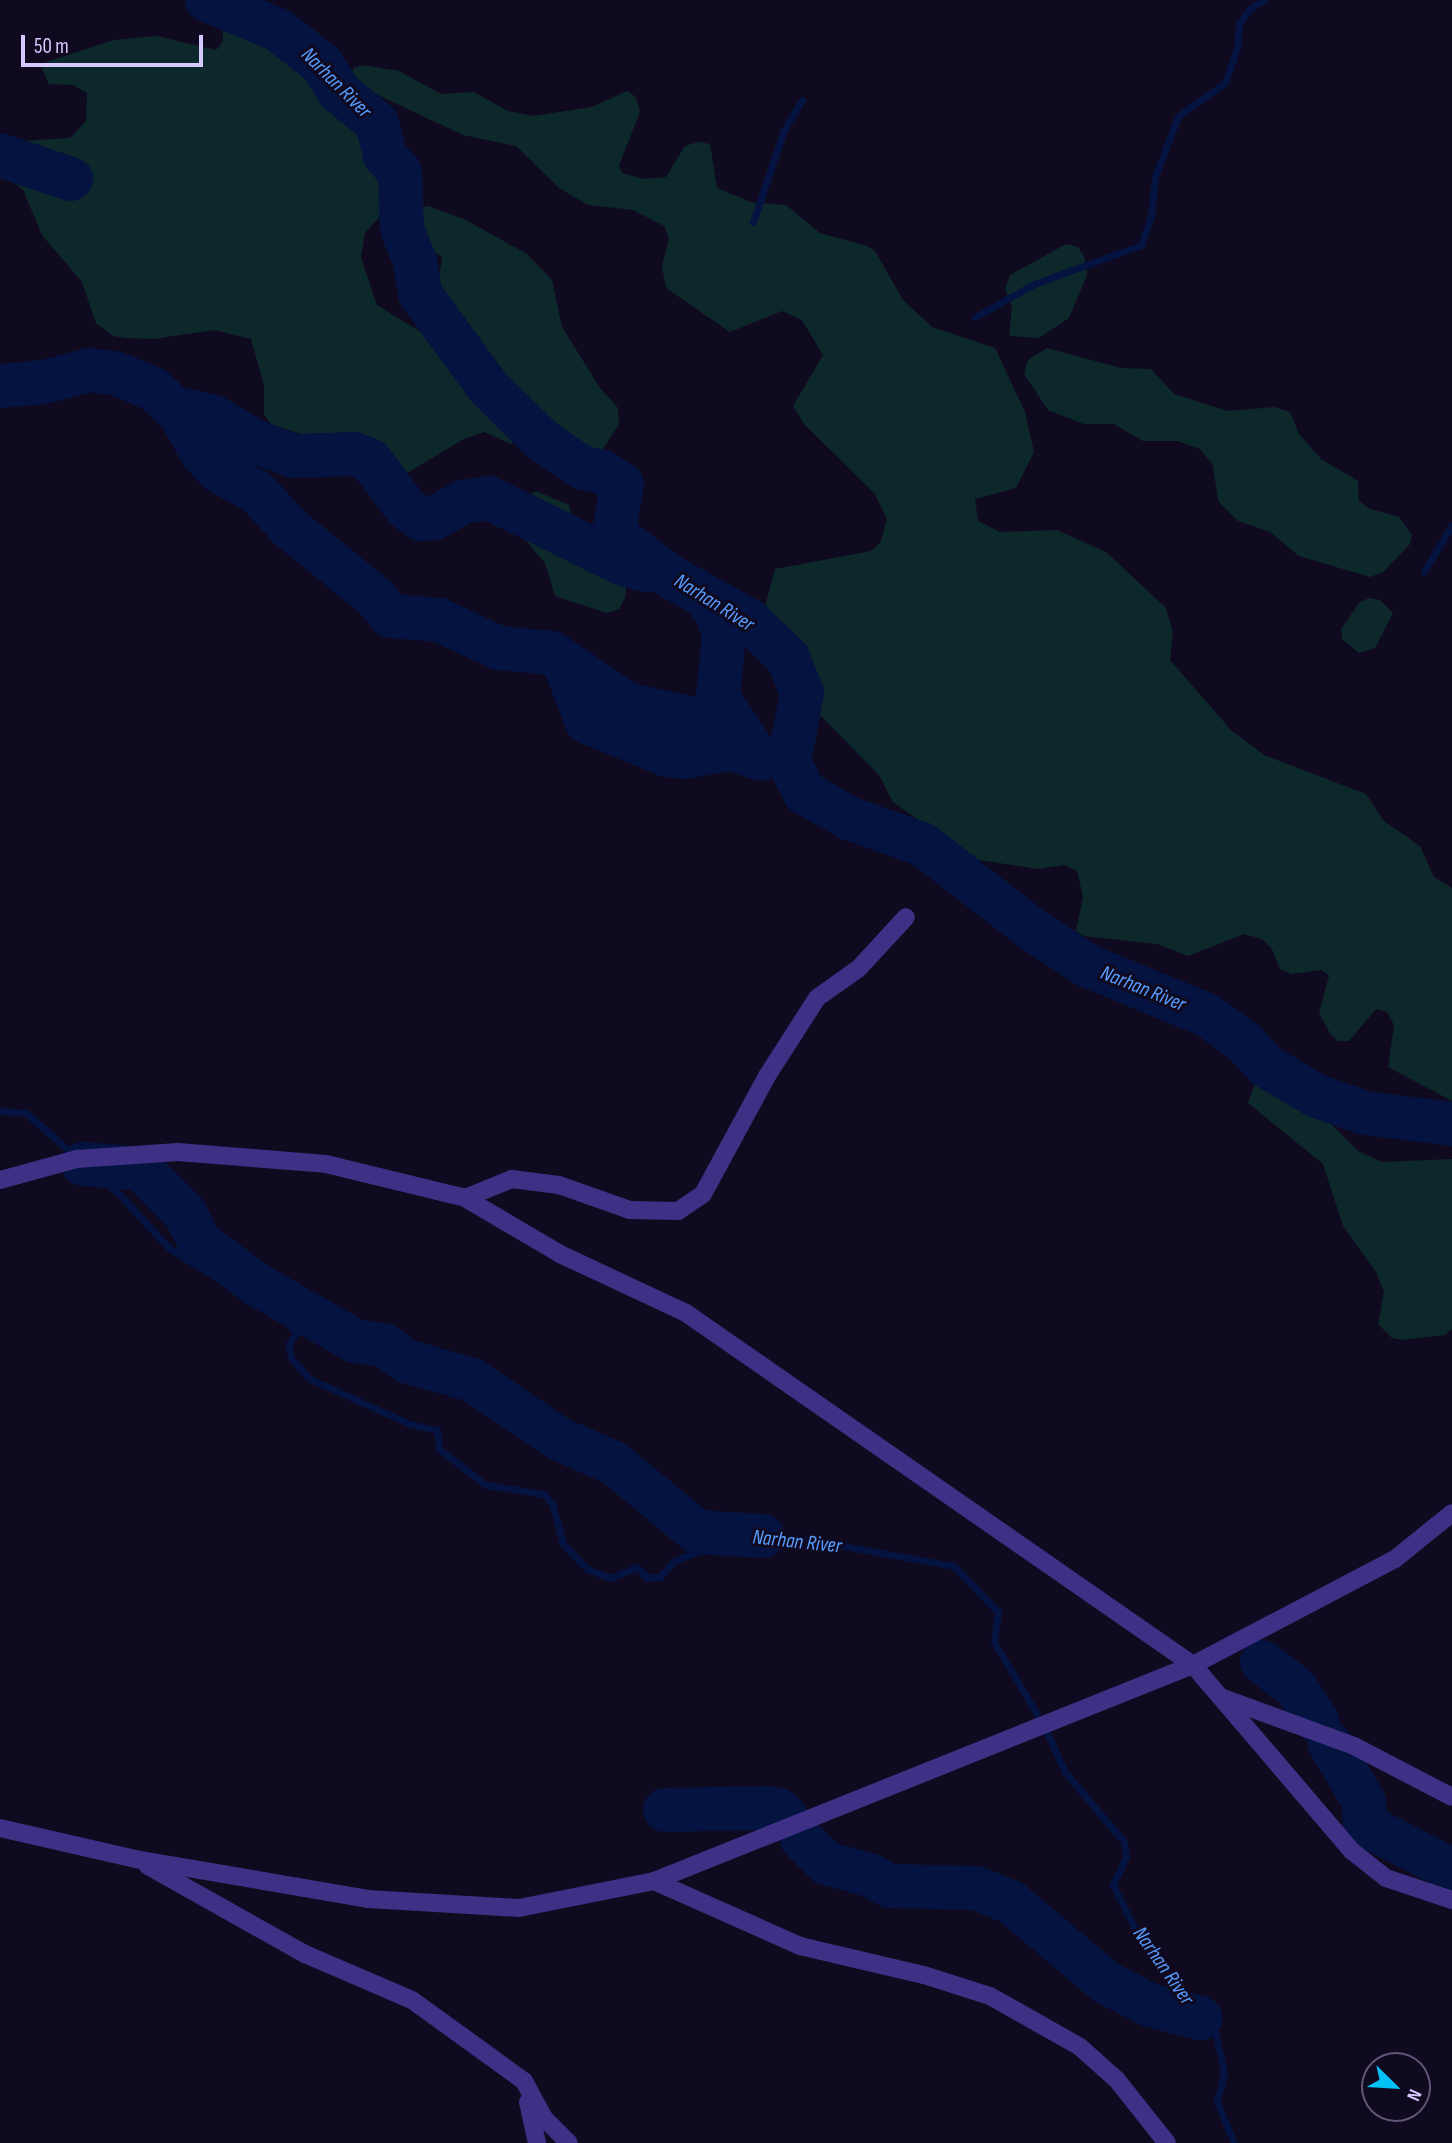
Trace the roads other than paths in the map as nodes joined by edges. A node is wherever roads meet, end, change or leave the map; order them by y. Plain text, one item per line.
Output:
1 (906, 917) dead end
2 (0, 1180) edge
3 (465, 1198) junction
4 (1452, 1513) edge
5 (1193, 1665) junction
6 (1219, 1696) junction
7 (1452, 1797) edge
8 (0, 1828) edge
9 (135, 1859) junction
10 (654, 1881) junction
11 (1452, 1900) edge
12 (524, 2081) junction
13 (537, 2143) edge
14 (569, 2143) edge
15 (1167, 2143) edge

1 - 3 street
2 - 3 street
3 - 5 street
4 - 5 street
5 - 6 street
5 - 10 street
6 - 7 street
6 - 11 street
8 - 9 street
9 - 10 street
9 - 12 street
10 - 15 street
12 - 13 street
12 - 14 street

